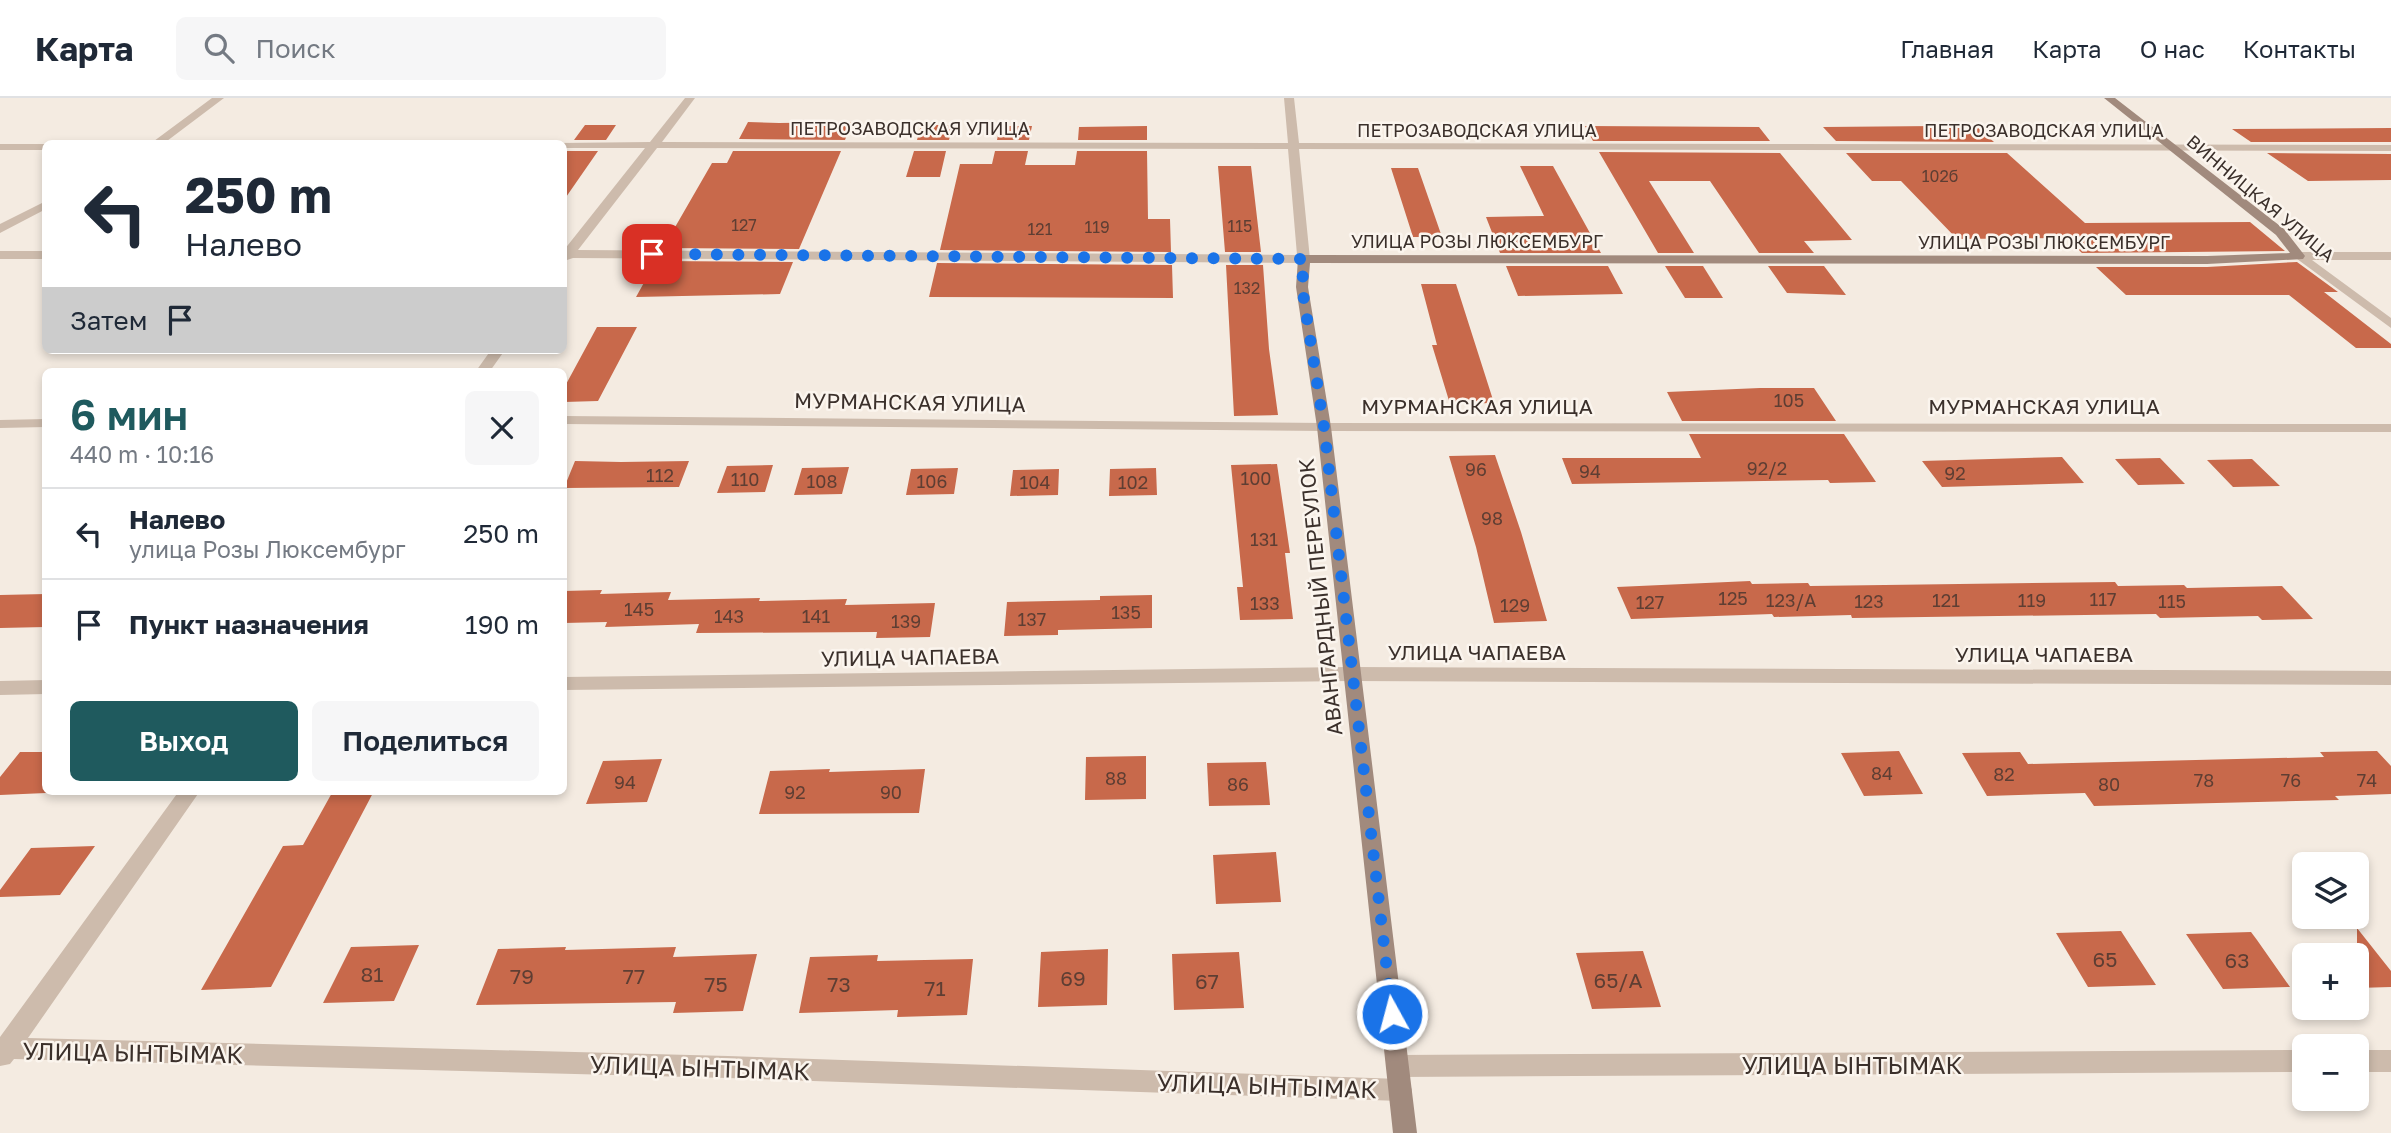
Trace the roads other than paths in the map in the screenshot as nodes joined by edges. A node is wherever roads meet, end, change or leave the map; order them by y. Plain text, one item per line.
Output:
1 (219, 98) edge
2 (690, 98) edge
3 (1289, 98) edge
4 (2109, 98) edge
5 (161, 140) edge
6 (567, 145) edge
7 (655, 145) junction
8 (0, 147) edge
9 (42, 147) edge
10 (1294, 148) junction
11 (2174, 148) junction
12 (2391, 148) edge
13 (42, 206) edge
14 (0, 229) edge
15 (567, 254) edge
16 (0, 255) edge
17 (42, 255) edge
18 (567, 256) edge
19 (2299, 256) junction
20 (2391, 256) edge
21 (1304, 259) junction
22 (2391, 324) edge
23 (567, 420) edge
24 (42, 423) edge
25 (0, 424) edge
26 (1324, 427) junction
27 (2391, 428) edge
28 (1350, 674) junction
29 (2391, 678) edge
30 (567, 684) edge
31 (0, 688) edge
32 (42, 688) edge
33 (187, 795) edge
34 (3, 1052) edge
35 (2292, 1061) edge
36 (2369, 1061) edge
37 (2391, 1061) edge
38 (1398, 1066) junction
39 (1400, 1090) junction
40 (1405, 1133) edge

1 - 5 street
2 - 7 street
3 - 10 street, АВАНГАРДНЫЙ ПЕРЕУЛОК
4 - 11 main road, ВИННИЦКАЯ УЛИЦА
6 - 7 street, ПЕТРОЗАВОДСКАЯ УЛИЦА
7 - 10 street, ПЕТРОЗАВОДСКАЯ УЛИЦА
7 - 15 street
8 - 9 street
10 - 11 street, ПЕТРОЗАВОДСКАЯ УЛИЦА
10 - 21 street, АВАНГАРДНЫЙ ПЕРЕУЛОК
11 - 12 street, ПЕТРОЗАВОДСКАЯ УЛИЦА
11 - 19 main road, ВИННИЦКАЯ УЛИЦА
13 - 14 street
16 - 17 street
18 - 21 street, УЛИЦА РОЗЫ ЛЮКСЕМБУРГ
19 - 20 street, УЛИЦА РОЗЫ ЛЮКСЕМБУРГ
19 - 21 main road, УЛИЦА РОЗЫ ЛЮКСЕМБУРГ
19 - 22 street, ВИННИЦКАЯ УЛИЦА
21 - 26 main road, АВАНГАРДНЫЙ ПЕРЕУЛОК
23 - 26 street, МУРМАНСКАЯ УЛИЦА
24 - 25 street
26 - 27 street, МУРМАНСКАЯ УЛИЦА
26 - 28 main road, АВАНГАРДНЫЙ ПЕРЕУЛОК
28 - 29 street, УЛИЦА ЧАПАЕВА
28 - 30 street, УЛИЦА ЧАПАЕВА
28 - 38 main road, АВАНГАРДНЫЙ ПЕРЕУЛОК
31 - 32 street
33 - 34 street
34 - 39 street, УЛИЦА ЫНТЫМАК
35 - 38 street, УЛИЦА ЫНТЫМАК
36 - 37 street
38 - 39 main road, АВАНГАРДНЫЙ ПЕРЕУЛОК
39 - 40 main road, АВАНГАРДНЫЙ ПЕРЕУЛОК

